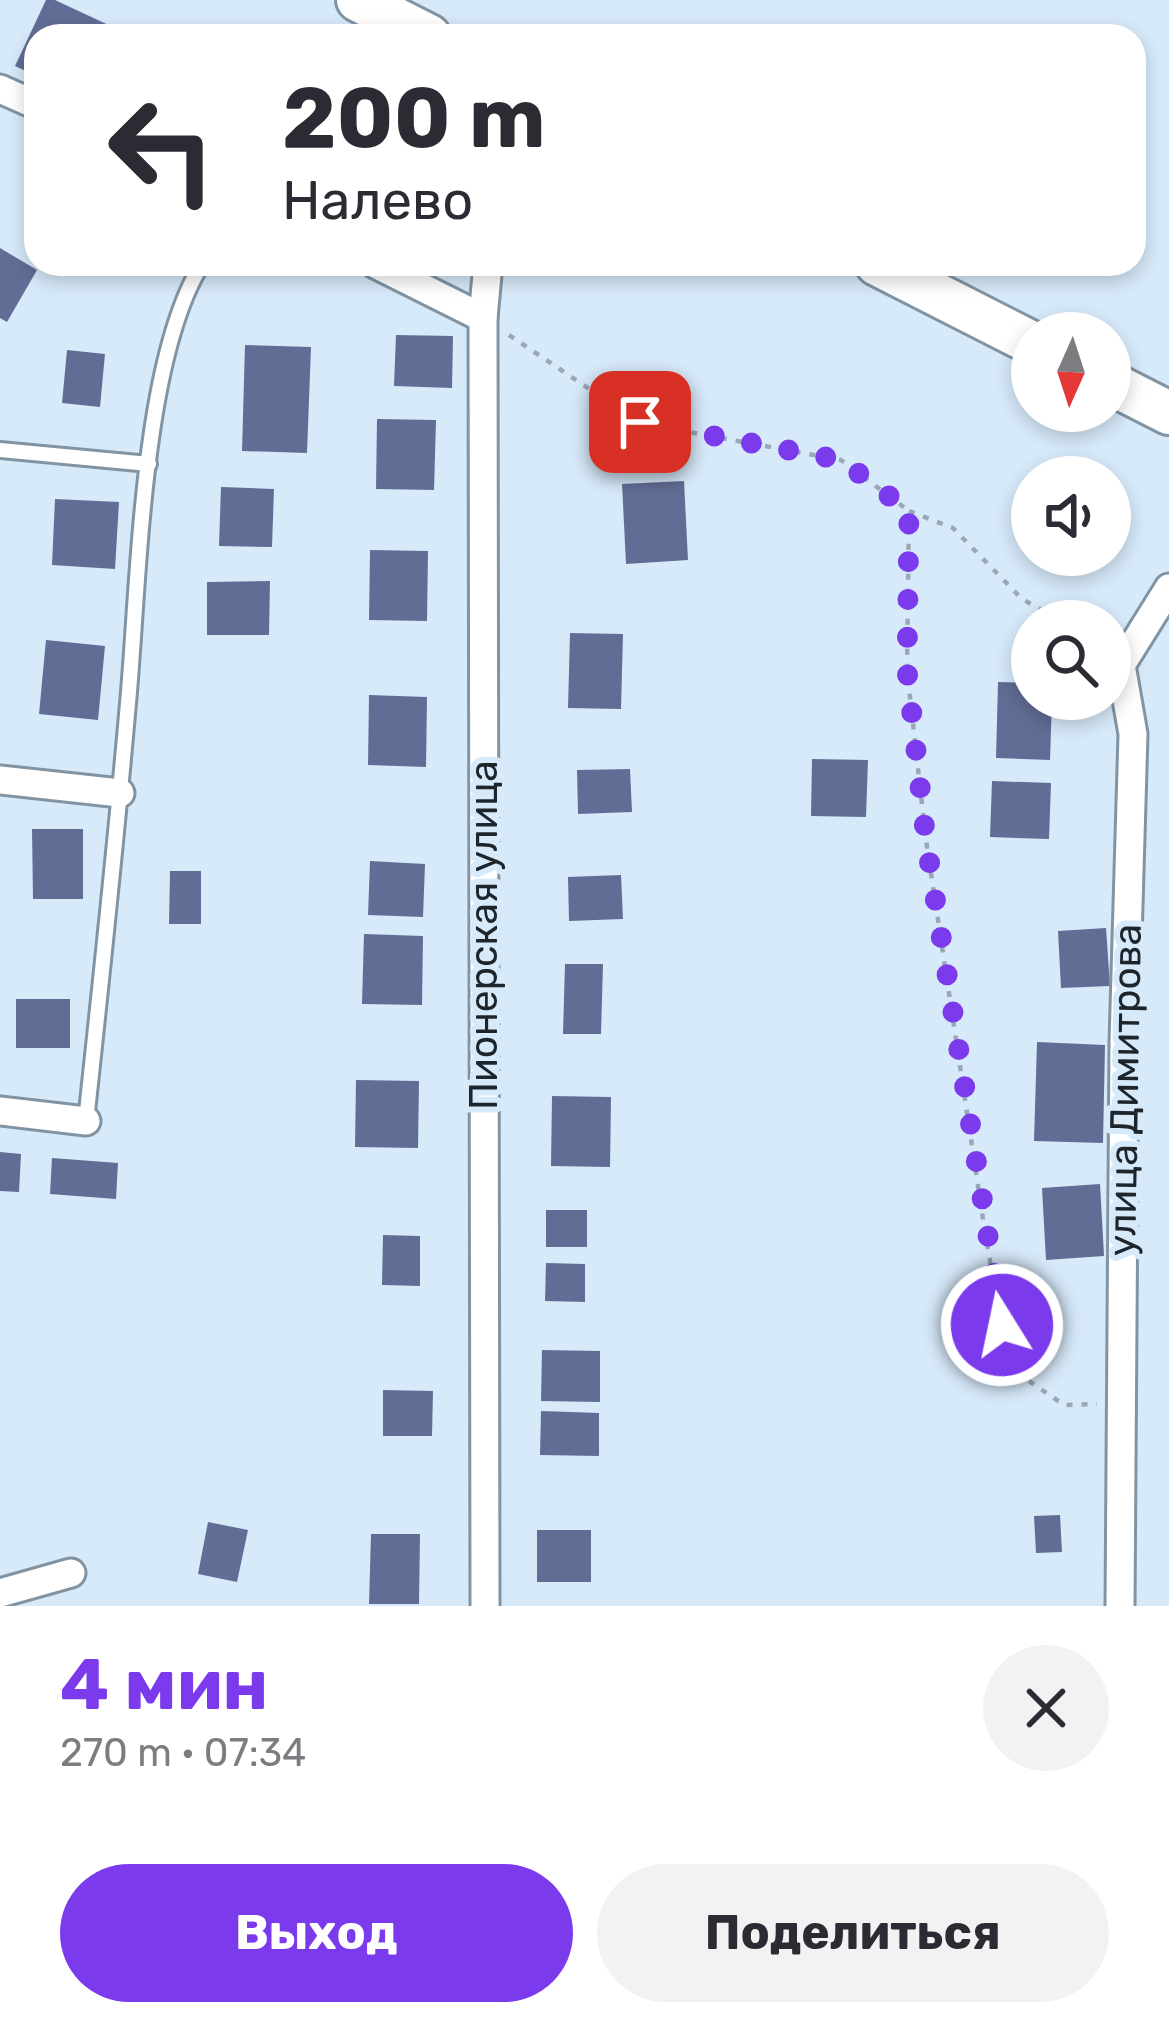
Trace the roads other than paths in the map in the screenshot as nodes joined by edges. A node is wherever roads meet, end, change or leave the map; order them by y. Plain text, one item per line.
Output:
1 (358, 0) edge
2 (405, 24) edge
3 (195, 276) edge
4 (399, 276) edge
5 (487, 276) edge
6 (901, 276) edge
7 (483, 318) junction
8 (1011, 332) edge
9 (1131, 394) edge
10 (1169, 413) edge
11 (0, 450) edge
12 (149, 464) junction
13 (1169, 588) edge
14 (0, 779) edge
15 (121, 793) junction
16 (0, 1111) edge
17 (86, 1121) joint
18 (71, 1573) dead end
19 (0, 1593) edge
20 (484, 1606) edge
21 (1120, 1606) edge

1 - 2 main road
3 - 12 lane
4 - 7 street
5 - 7 street, Пионерская улица
6 - 8 main road
7 - 20 street, Пионерская улица
9 - 10 main road
11 - 12 lane
12 - 15 lane
13 - 21 street, улица Димитрова
14 - 15 street
15 - 17 lane
16 - 17 street
18 - 19 street

